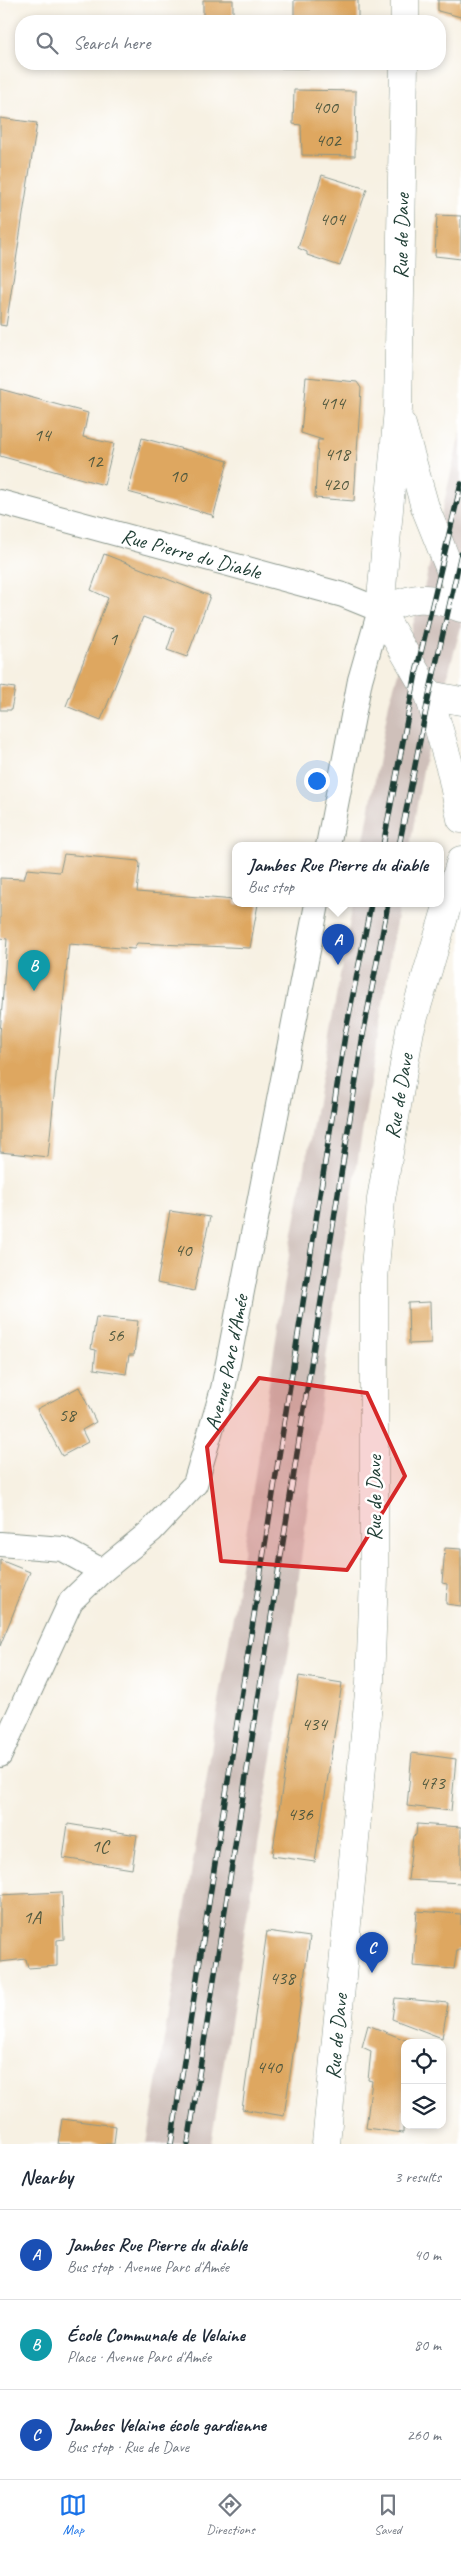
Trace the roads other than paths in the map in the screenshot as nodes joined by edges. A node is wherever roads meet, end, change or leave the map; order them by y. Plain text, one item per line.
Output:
1 (405, 0) edge
2 (404, 15) edge
3 (404, 70) edge
4 (398, 409) junction
5 (0, 502) edge
6 (461, 597) edge
7 (461, 608) edge
8 (380, 610) junction
9 (429, 695) junction
10 (461, 702) edge
11 (461, 819) edge
12 (329, 842) edge
13 (461, 860) edge
14 (316, 907) edge
15 (0, 1544) edge
16 (102, 1570) junction
17 (0, 1755) edge
18 (326, 2144) edge

1 - 2 main road
3 - 4 main road, Rue de Dave
4 - 6 main road, Rue de Dave
4 - 8 main road, Rue de Dave
5 - 8 street, Rue Pierre du Diable
7 - 8 main road
8 - 9 main road
8 - 12 street
9 - 10 main road
9 - 11 main road
13 - 18 main road, Rue de Dave
14 - 16 street, Avenue Parc d'Amée
15 - 16 street
16 - 17 street, Avenue Parc d'Amée

